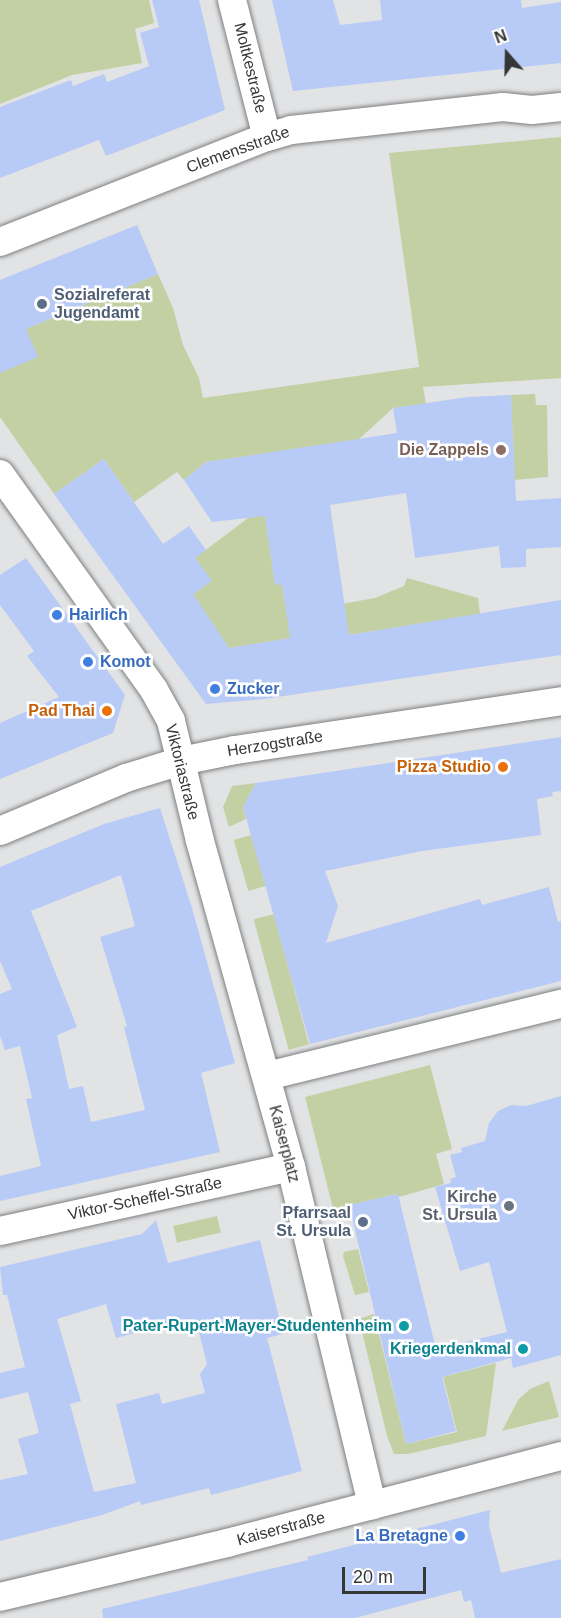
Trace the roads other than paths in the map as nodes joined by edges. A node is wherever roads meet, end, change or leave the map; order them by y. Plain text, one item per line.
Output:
1 (232, 0) edge
2 (561, 107) edge
3 (267, 137) junction
4 (0, 242) edge
5 (0, 474) edge
6 (561, 701) edge
7 (181, 761) junction
8 (0, 831) edge
9 (561, 1004) edge
10 (267, 1077) junction
11 (291, 1167) junction
12 (0, 1231) edge
13 (561, 1456) edge
14 (372, 1505) junction
15 (0, 1597) edge

1 - 3 street, Moltkestraße
2 - 3 street, Clemensstraße
3 - 4 street, Clemensstraße
5 - 7 street, Viktoriastraße
6 - 7 street, Herzogstraße
7 - 8 street, Herzogstraße
7 - 10 street, Viktoriastraße
9 - 10 street
10 - 11 street, Kaiserplatz
11 - 12 street, Viktor-Scheffel-Straße
11 - 14 street, Kaiserplatz
13 - 14 street, Kaiserstraße
14 - 15 street, Kaiserstraße

